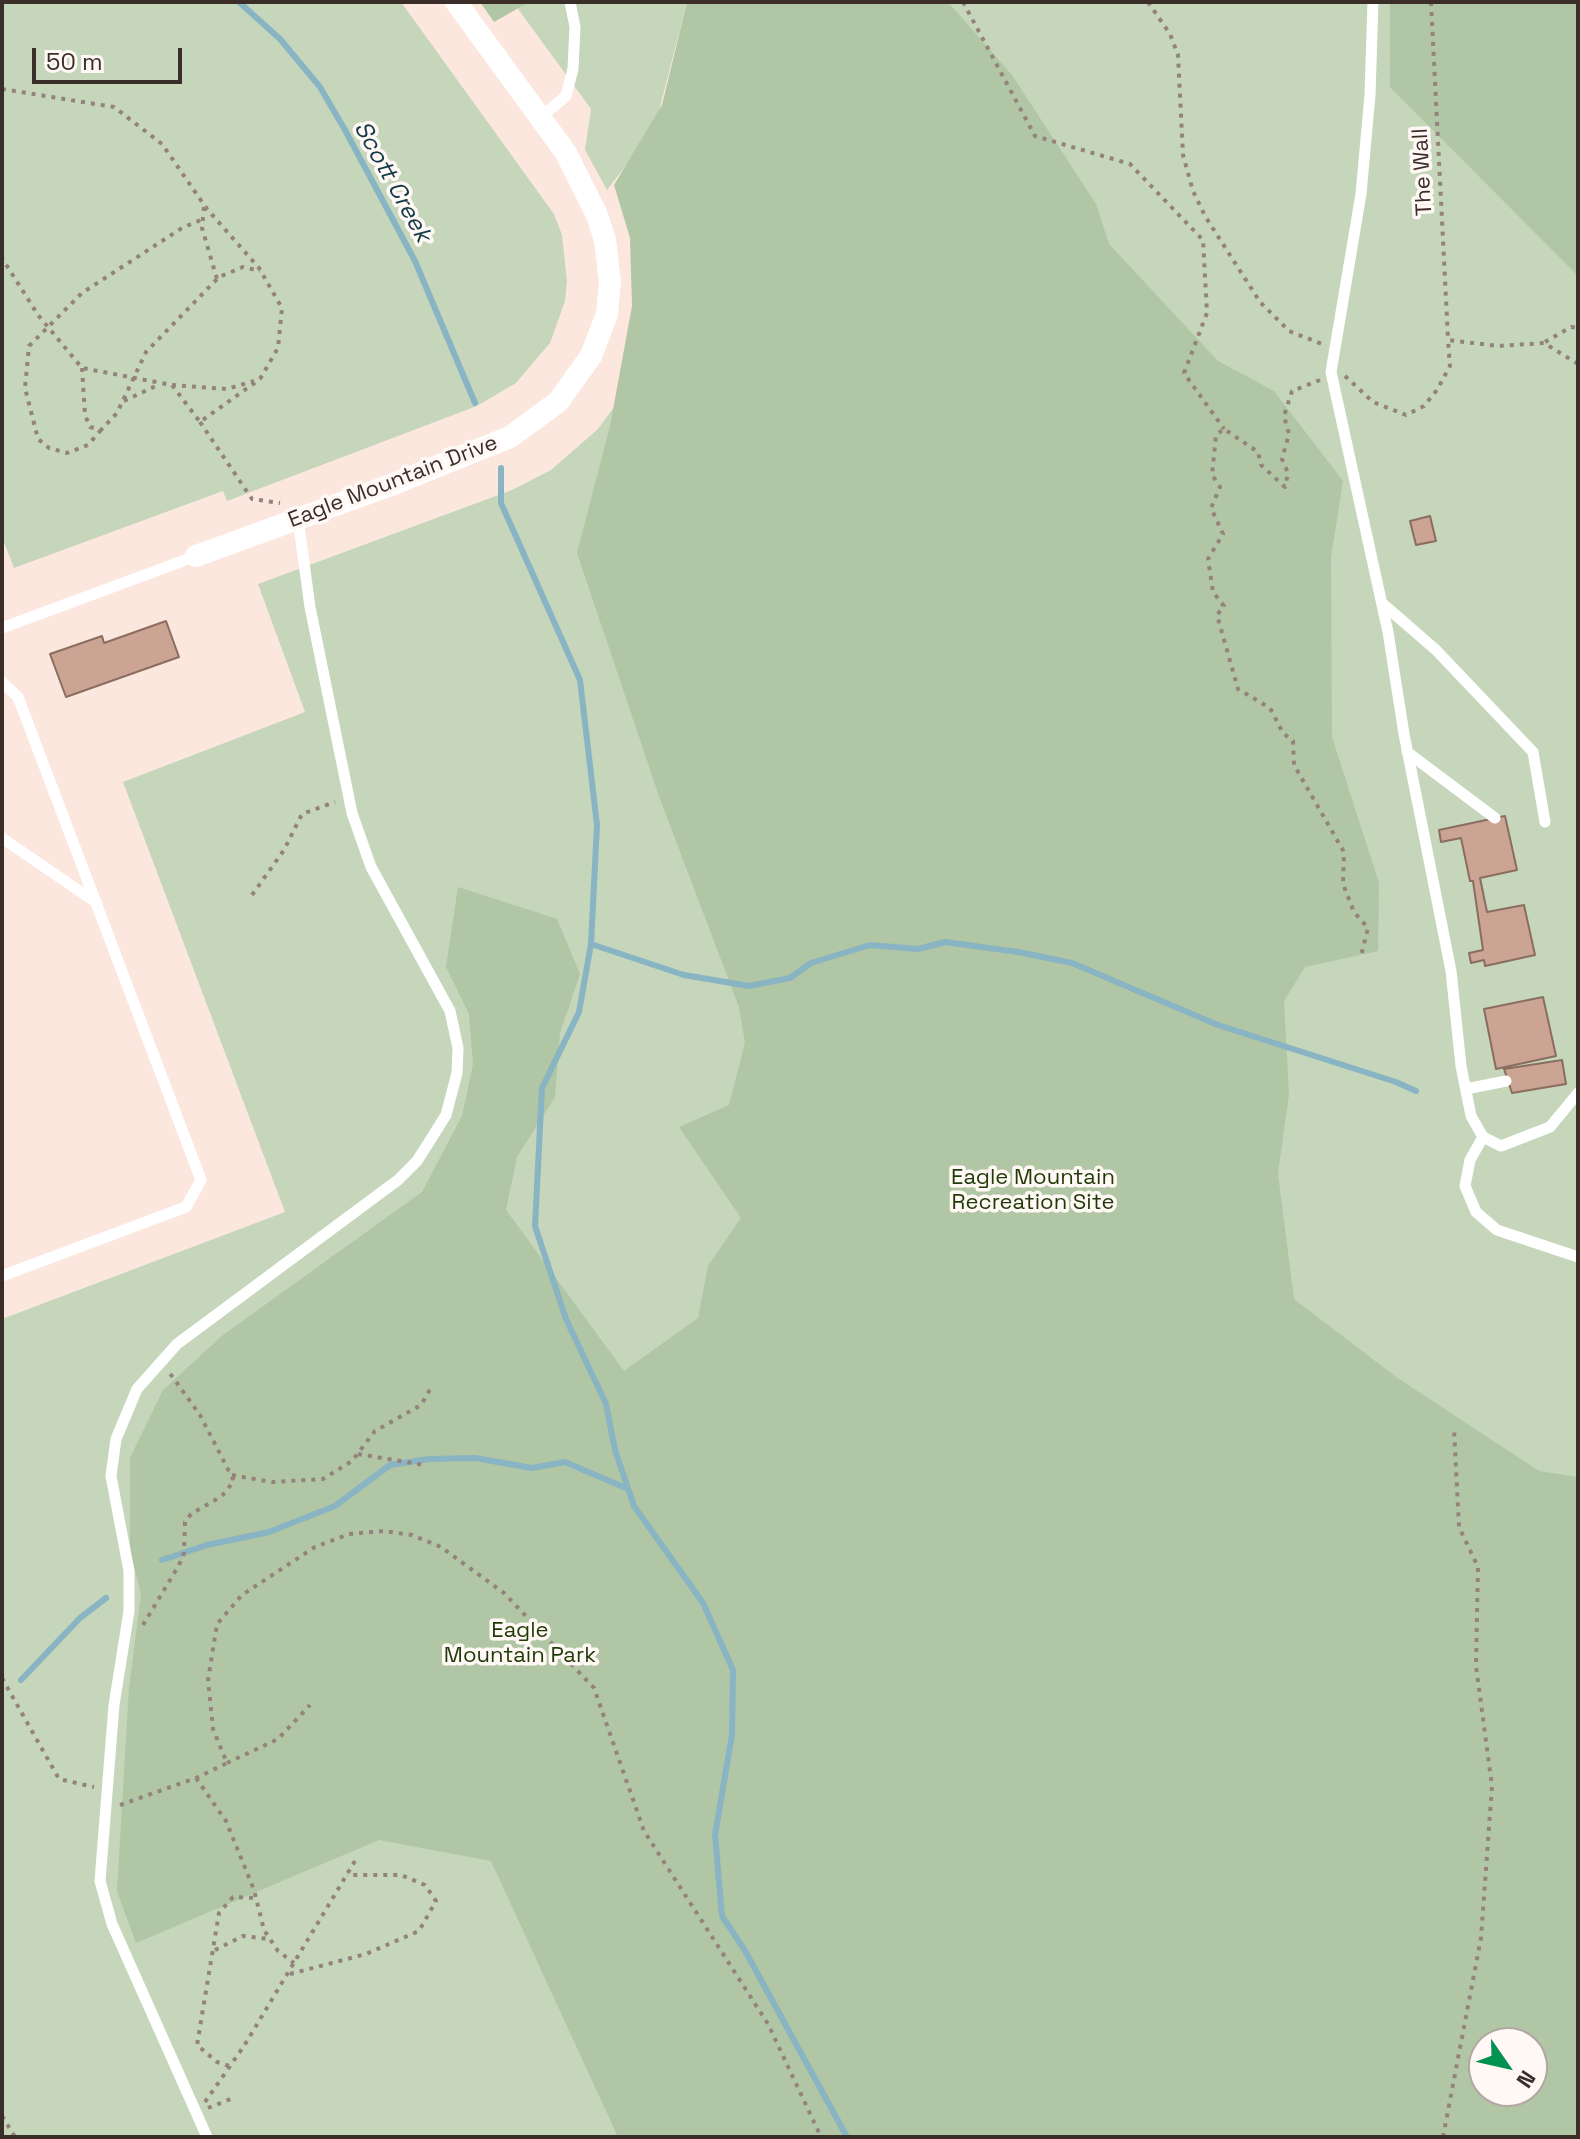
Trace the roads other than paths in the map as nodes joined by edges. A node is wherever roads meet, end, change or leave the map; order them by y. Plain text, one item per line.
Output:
1 (456, 2) edge
2 (570, 2) edge
3 (1373, 2) edge
4 (541, 117) junction
5 (298, 519) junction
6 (196, 556) joint
7 (1382, 603) junction
8 (2, 628) edge
9 (2, 682) edge
10 (1407, 752) junction
11 (1495, 818) dead end
12 (1545, 822) dead end
13 (2, 838) edge
14 (98, 903) junction
15 (1506, 1081) dead end
16 (1466, 1089) junction
17 (1578, 1093) edge
18 (1483, 1137) junction
19 (1578, 1257) edge
20 (2, 1276) edge
21 (207, 2137) edge

1 - 4 street, Eagle Mountain Drive
2 - 4 lane
3 - 7 lane
4 - 5 street, Eagle Mountain Drive
5 - 6 street, Eagle Mountain Drive
5 - 21 lane
6 - 8 lane
7 - 10 lane
7 - 12 lane
9 - 14 lane
10 - 11 lane
10 - 16 lane
13 - 14 lane
14 - 20 lane
15 - 16 lane
16 - 18 lane
17 - 18 lane
18 - 19 lane

